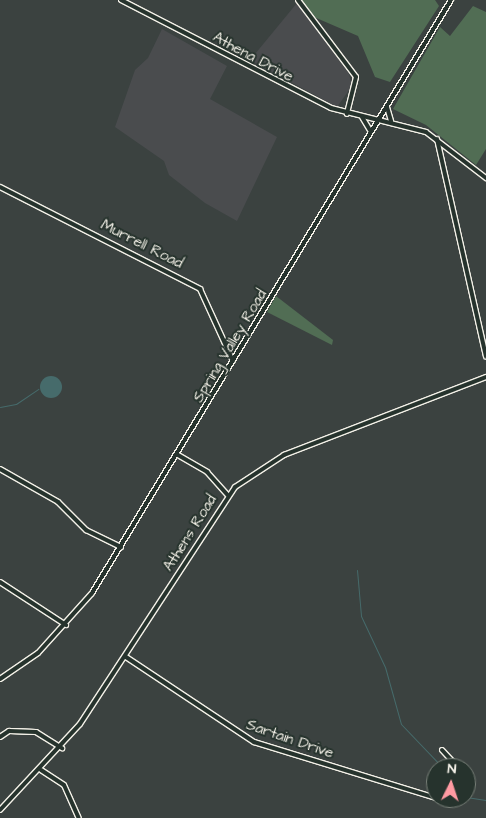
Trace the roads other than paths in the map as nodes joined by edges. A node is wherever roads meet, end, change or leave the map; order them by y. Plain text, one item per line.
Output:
1 (121, 0) edge
2 (298, 0) edge
3 (451, 0) edge
4 (387, 106) junction
5 (347, 114) junction
6 (360, 116) junction
7 (379, 119) junction
8 (391, 121) junction
9 (371, 132) junction
10 (437, 139) junction
11 (486, 178) edge
12 (0, 187) edge
13 (486, 357) edge
14 (233, 361) junction
15 (486, 377) edge
16 (178, 455) junction
17 (0, 469) edge
18 (228, 495) junction
19 (121, 547) junction
20 (0, 582) edge
21 (66, 625) junction
22 (126, 657) junction
23 (0, 679) edge
24 (0, 737) edge
25 (62, 748) junction
26 (442, 750) dead end
27 (450, 758) edge
28 (41, 770) junction
29 (426, 795) edge
30 (0, 810) edge
31 (79, 818) edge

1 - 5 street, Athena Drive
2 - 5 street
3 - 4 street, Spring Valley Road
4 - 7 street, Spring Valley Road
4 - 8 street
5 - 6 street, Athena Drive
6 - 7 street, Athena Drive
6 - 9 street
7 - 8 street, Athena Drive
7 - 9 street, Spring Valley Road
8 - 10 street, Athena Drive
9 - 14 street, Spring Valley Road
10 - 11 street, Athena Drive
10 - 13 street
12 - 14 street, Murrell Road
14 - 16 street, Spring Valley Road
15 - 18 street, Athens Road
16 - 18 street
16 - 19 street, Spring Valley Road
17 - 19 street
18 - 22 street, Athens Road
19 - 21 street, Spring Valley Road
20 - 21 street
21 - 23 street, Spring Valley Road
22 - 25 street, Athens Road
22 - 29 street, Sartain Drive
24 - 25 street
25 - 28 street, Athens Road
26 - 27 street
28 - 30 street, Athens Road
28 - 31 street

